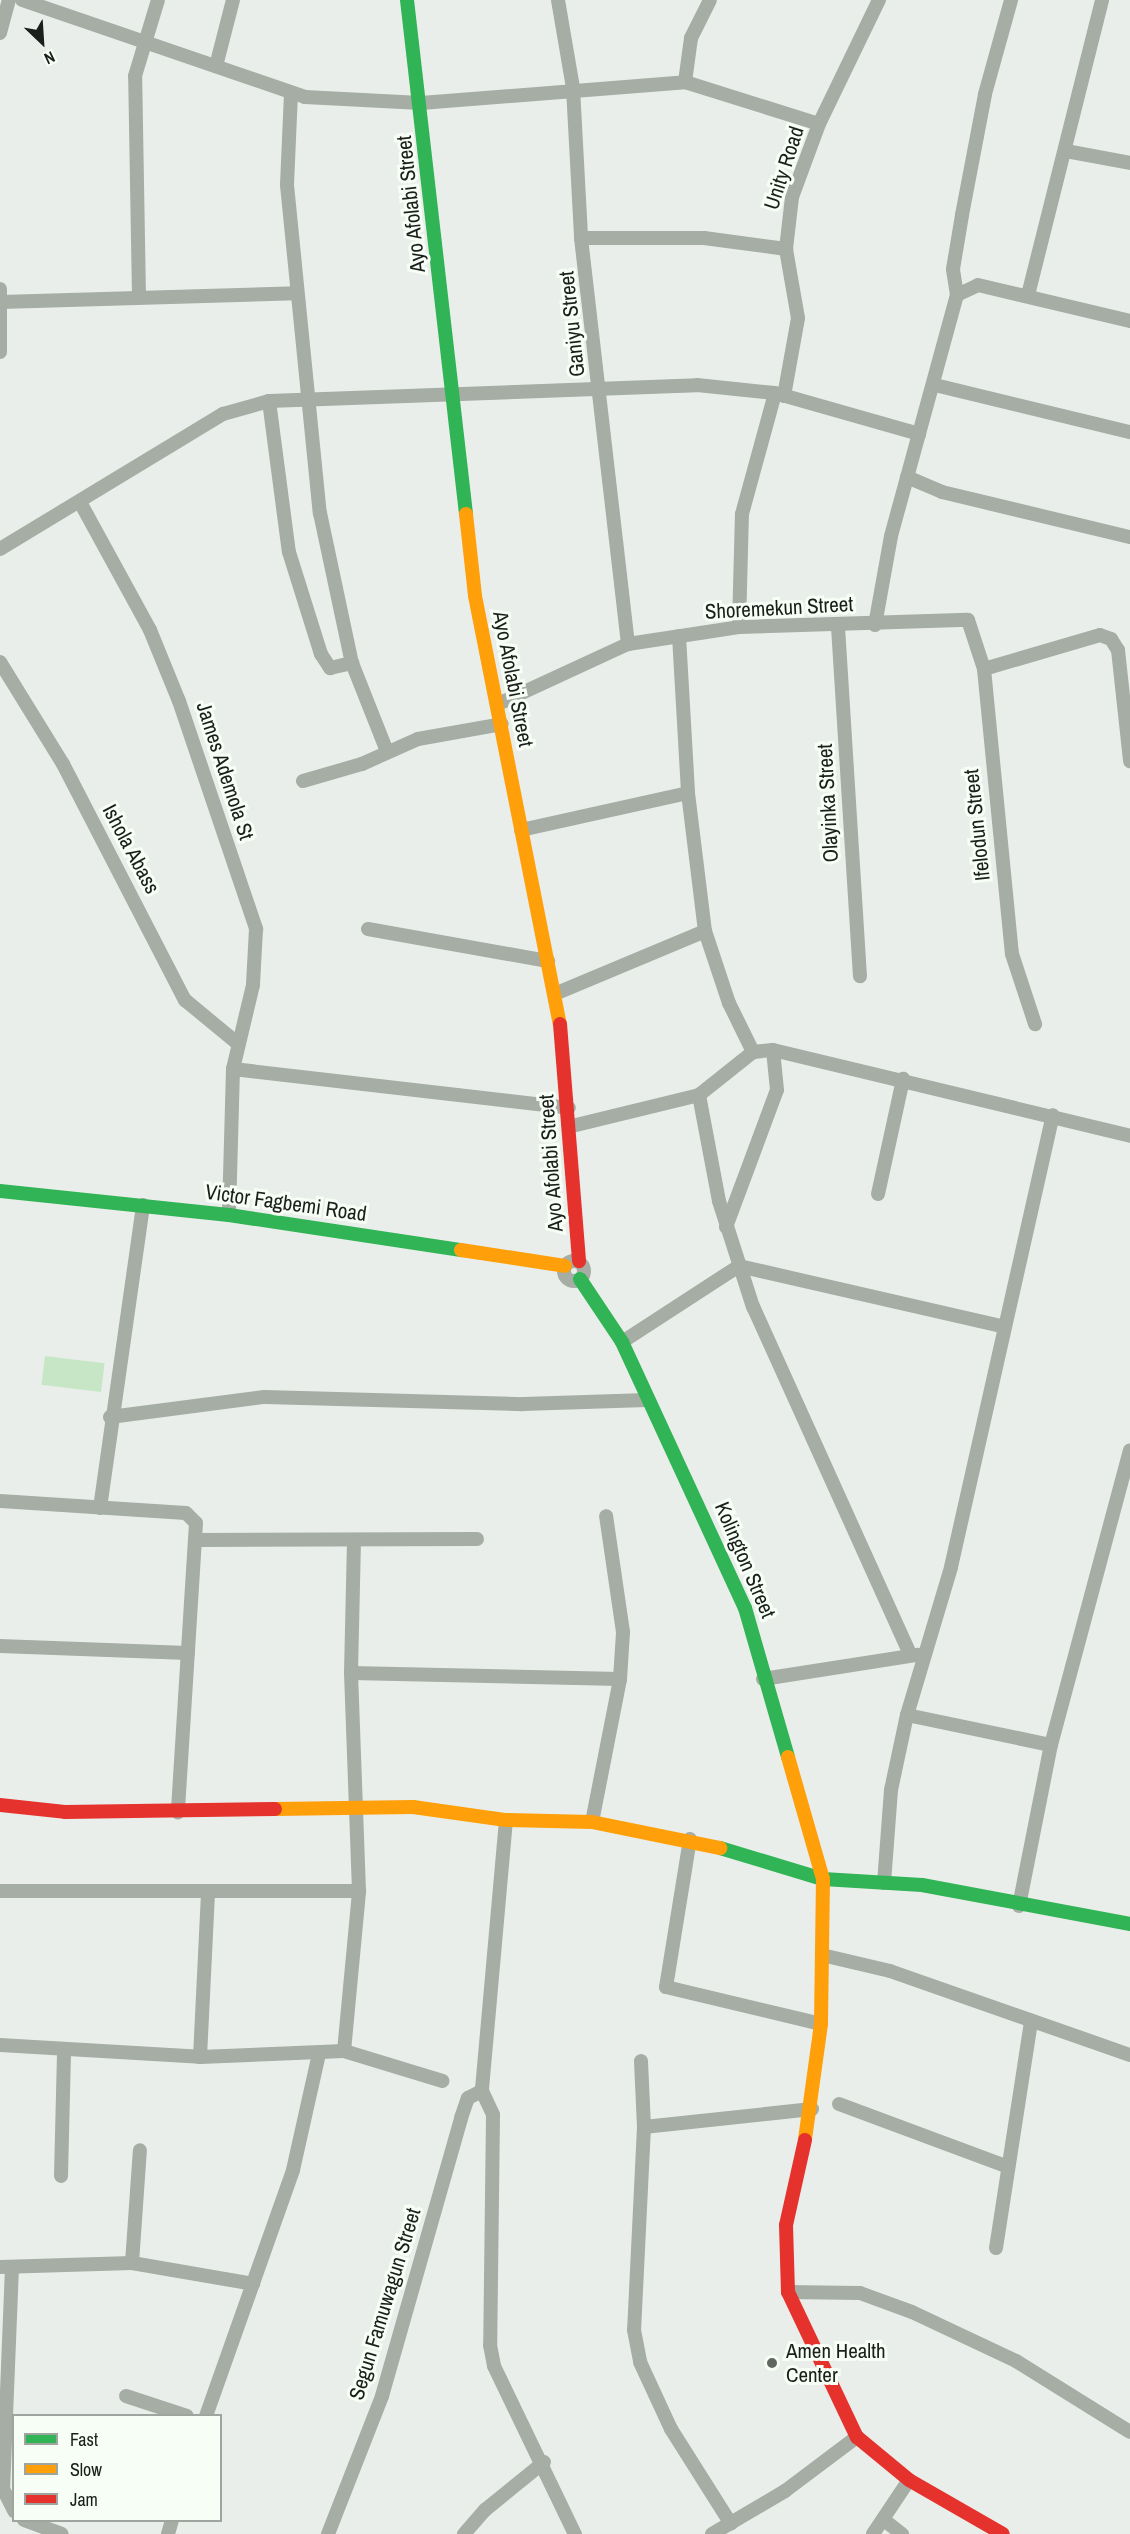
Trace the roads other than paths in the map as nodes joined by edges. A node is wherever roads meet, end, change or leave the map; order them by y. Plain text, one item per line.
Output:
1 (9, 0) edge
2 (22, 0) edge
3 (158, 0) edge
4 (232, 0) edge
5 (407, 0) edge
6 (558, 0) edge
7 (710, 0) edge
8 (879, 0) edge
9 (1011, 0) edge
10 (1102, 0) edge
11 (0, 33) edge
12 (146, 43) junction
13 (216, 66) junction
14 (685, 82) junction
15 (573, 88) junction
16 (291, 93) junction
17 (421, 103) junction
18 (819, 124) junction
19 (1066, 151) junction
20 (1130, 163) edge
21 (581, 238) junction
22 (786, 249) junction
23 (0, 289) edge
24 (296, 293) junction
25 (957, 295) junction
26 (1028, 295) junction
27 (139, 297) junction
28 (1, 302) edge
29 (1130, 321) edge
30 (0, 352) edge
31 (935, 385) junction
32 (600, 388) junction
33 (453, 391) junction
34 (780, 395) junction
35 (308, 399) junction
36 (269, 401) junction
37 (1130, 432) edge
38 (919, 434) junction
39 (907, 477) junction
40 (80, 502) junction
41 (1130, 537) edge
42 (0, 549) edge
43 (968, 620) joint
44 (875, 625) junction
45 (739, 627) junction
46 (838, 627) junction
47 (679, 636) junction
48 (628, 644) junction
49 (0, 663) edge
50 (352, 663) junction
51 (984, 669) junction
52 (498, 704) junction
53 (502, 724) junction
54 (386, 749) junction
55 (1130, 761) edge
56 (303, 781) dead end
57 (688, 793) junction
58 (521, 830) junction
59 (368, 929) dead end
60 (705, 931) junction
61 (548, 961) junction
62 (860, 976) dead end
63 (557, 993) junction
64 (1035, 1024) dead end
65 (237, 1043) junction
66 (773, 1050) junction
67 (753, 1052) junction
68 (233, 1069) junction
69 (903, 1079) junction
70 (699, 1095) junction
71 (569, 1108) junction
72 (1053, 1115) junction
73 (572, 1126) junction
74 (1130, 1136) edge
75 (0, 1191) edge
76 (878, 1194) dead end
77 (143, 1205) junction
78 (230, 1215) junction
79 (726, 1227) junction
80 (579, 1261) junction
81 (565, 1266) junction
82 (739, 1266) junction
83 (580, 1279) junction
84 (1002, 1326) junction
85 (622, 1342) junction
86 (647, 1400) junction
87 (110, 1417) junction
88 (1130, 1450) edge
89 (0, 1502) edge
90 (100, 1508) junction
91 (606, 1516) dead end
92 (477, 1539) dead end
93 (198, 1540) junction
94 (354, 1542) junction
95 (0, 1646) edge
96 (188, 1653) junction
97 (916, 1655) junction
98 (351, 1673) junction
99 (620, 1679) junction
100 (763, 1679) junction
101 (907, 1715) junction
102 (1051, 1745) junction
103 (0, 1805) edge
104 (355, 1809) junction
105 (178, 1812) junction
106 (506, 1820) junction
107 (592, 1821) junction
108 (690, 1839) junction
109 (823, 1879) junction
110 (884, 1883) junction
111 (0, 1891) edge
112 (208, 1891) junction
113 (359, 1891) junction
114 (1019, 1906) junction
115 (1130, 1924) edge
116 (822, 1955) junction
117 (1031, 2021) junction
118 (821, 2024) junction
119 (0, 2045) edge
120 (64, 2049) junction
121 (344, 2051) junction
122 (319, 2054) junction
123 (1130, 2055) edge
124 (200, 2057) junction
125 (641, 2061) dead end
126 (443, 2081) dead end
127 (482, 2091) junction
128 (839, 2104) dead end
129 (812, 2109) junction
130 (644, 2127) junction
131 (140, 2150) dead end
132 (1008, 2167) junction
133 (61, 2176) dead end
134 (996, 2248) dead end
135 (132, 2263) junction
136 (6, 2267) edge
137 (253, 2284) junction
138 (788, 2292) junction
139 (126, 2397) dead end
140 (184, 2414) edge
141 (206, 2414) edge
142 (1130, 2432) edge
143 (857, 2437) junction
144 (544, 2463) junction
145 (909, 2480) junction
146 (12, 2507) edge
147 (884, 2520) junction
148 (29, 2522) edge
149 (731, 2524) junction
150 (62, 2534) edge
151 (328, 2534) edge
152 (464, 2534) edge
153 (576, 2534) edge
154 (712, 2534) edge
155 (873, 2534) edge
156 (902, 2534) edge
157 (1003, 2534) edge

1 - 11 street
2 - 12 street
3 - 12 street
4 - 13 street
5 - 17 street, Ayo Afolabi Street
6 - 15 street, Ganiyu Street
7 - 14 street
8 - 18 street, Unity Road
9 - 25 street
10 - 19 street
12 - 13 street
12 - 27 street
13 - 16 street
14 - 15 street
14 - 18 street
15 - 17 street
15 - 21 street, Ganiyu Street
16 - 17 street
16 - 24 street
17 - 33 street, Ayo Afolabi Street
18 - 22 street, Unity Road
19 - 20 street
19 - 26 street
21 - 22 street
21 - 32 street, Ganiyu Street
22 - 34 street, Unity Road
23 - 28 street
24 - 27 street
24 - 35 street
25 - 26 street
25 - 31 street
26 - 29 street
27 - 28 street
28 - 30 street
31 - 37 street
31 - 38 street
32 - 33 street
32 - 34 street
32 - 48 street, Ganiyu Street
33 - 35 street
33 - 52 street, Ayo Afolabi Street
34 - 38 street
34 - 45 street, Unity Road
35 - 36 street
35 - 50 street
36 - 40 street
36 - 50 street
38 - 39 street
39 - 41 street
39 - 44 street
40 - 42 street
40 - 65 street, James Ademola St
43 - 44 street, Shoremekun Street
43 - 51 street, Ifelodun Street
44 - 46 street, Shoremekun Street
45 - 46 street, Shoremekun Street
45 - 47 street, Shoremekun Street
46 - 62 street, Olayinka Street
47 - 48 street, Shoremekun Street
47 - 57 street
48 - 52 street, Shoremekun Street
49 - 65 street, Ishola Abass
50 - 54 street
51 - 55 street
51 - 64 street, Ifelodun Street
52 - 53 street, Ayo Afolabi Street
53 - 54 street
53 - 58 street, Ayo Afolabi Street
54 - 56 street
57 - 58 street
57 - 60 street
58 - 61 street, Ayo Afolabi Street
59 - 61 street
60 - 63 street
60 - 67 street
61 - 63 street, Ayo Afolabi Street
63 - 71 street, Ayo Afolabi Street
65 - 68 street, James Ademola St
66 - 67 street
66 - 69 street
66 - 79 street
67 - 70 street
68 - 71 street
68 - 78 street, James Ademola St
69 - 72 street
69 - 76 street
70 - 73 street
70 - 79 street
71 - 73 street, Ayo Afolabi Street
72 - 74 street
72 - 84 street
73 - 80 street, Ayo Afolabi Street
75 - 77 street, Victor Fagbemi Road
77 - 78 street, Victor Fagbemi Road
77 - 87 street
78 - 81 street, Victor Fagbemi Road
79 - 82 street
80 - 81 street
80 - 83 street
81 - 83 street
82 - 84 street
82 - 85 street
82 - 97 street
83 - 85 street, Kolington Street
84 - 97 street
85 - 86 street, Kolington Street
86 - 87 street
86 - 100 street, Kolington Street
87 - 90 street
88 - 102 street
89 - 90 street
90 - 93 street
91 - 99 street
92 - 94 street
93 - 94 street
93 - 96 street
94 - 98 street
95 - 96 street
96 - 105 street
97 - 100 street
97 - 101 street
98 - 99 street
98 - 104 street
99 - 107 street
100 - 109 street, Kolington Street
101 - 102 street
101 - 110 street
102 - 114 street
103 - 105 street
104 - 105 street
104 - 106 street
104 - 113 street
106 - 107 street
106 - 127 street
107 - 108 street
108 - 109 street
108 - 118 street
109 - 110 street
109 - 116 street, Kolington Street
110 - 114 street
111 - 112 street
112 - 113 street
112 - 124 street
113 - 121 street
114 - 115 street
116 - 117 street
116 - 118 street, Kolington Street
117 - 123 street
117 - 132 street
118 - 129 street, Kolington Street
119 - 120 street
120 - 124 street
120 - 133 street
121 - 122 street
121 - 126 street
122 - 124 street
122 - 137 street
125 - 130 street
127 - 144 street
127 - 151 street, Segun Famuwagun Street
128 - 132 street
129 - 130 street
129 - 138 street, Kolington Street
130 - 149 street
131 - 135 street
132 - 134 street
135 - 136 street
135 - 137 street
136 - 146 street
137 - 141 street
138 - 142 street
138 - 143 street, Kolington Street
139 - 140 street
143 - 145 street
143 - 149 street
144 - 152 street
144 - 153 street
145 - 147 street
145 - 157 street
147 - 155 street
147 - 156 street
148 - 150 street
149 - 154 street

